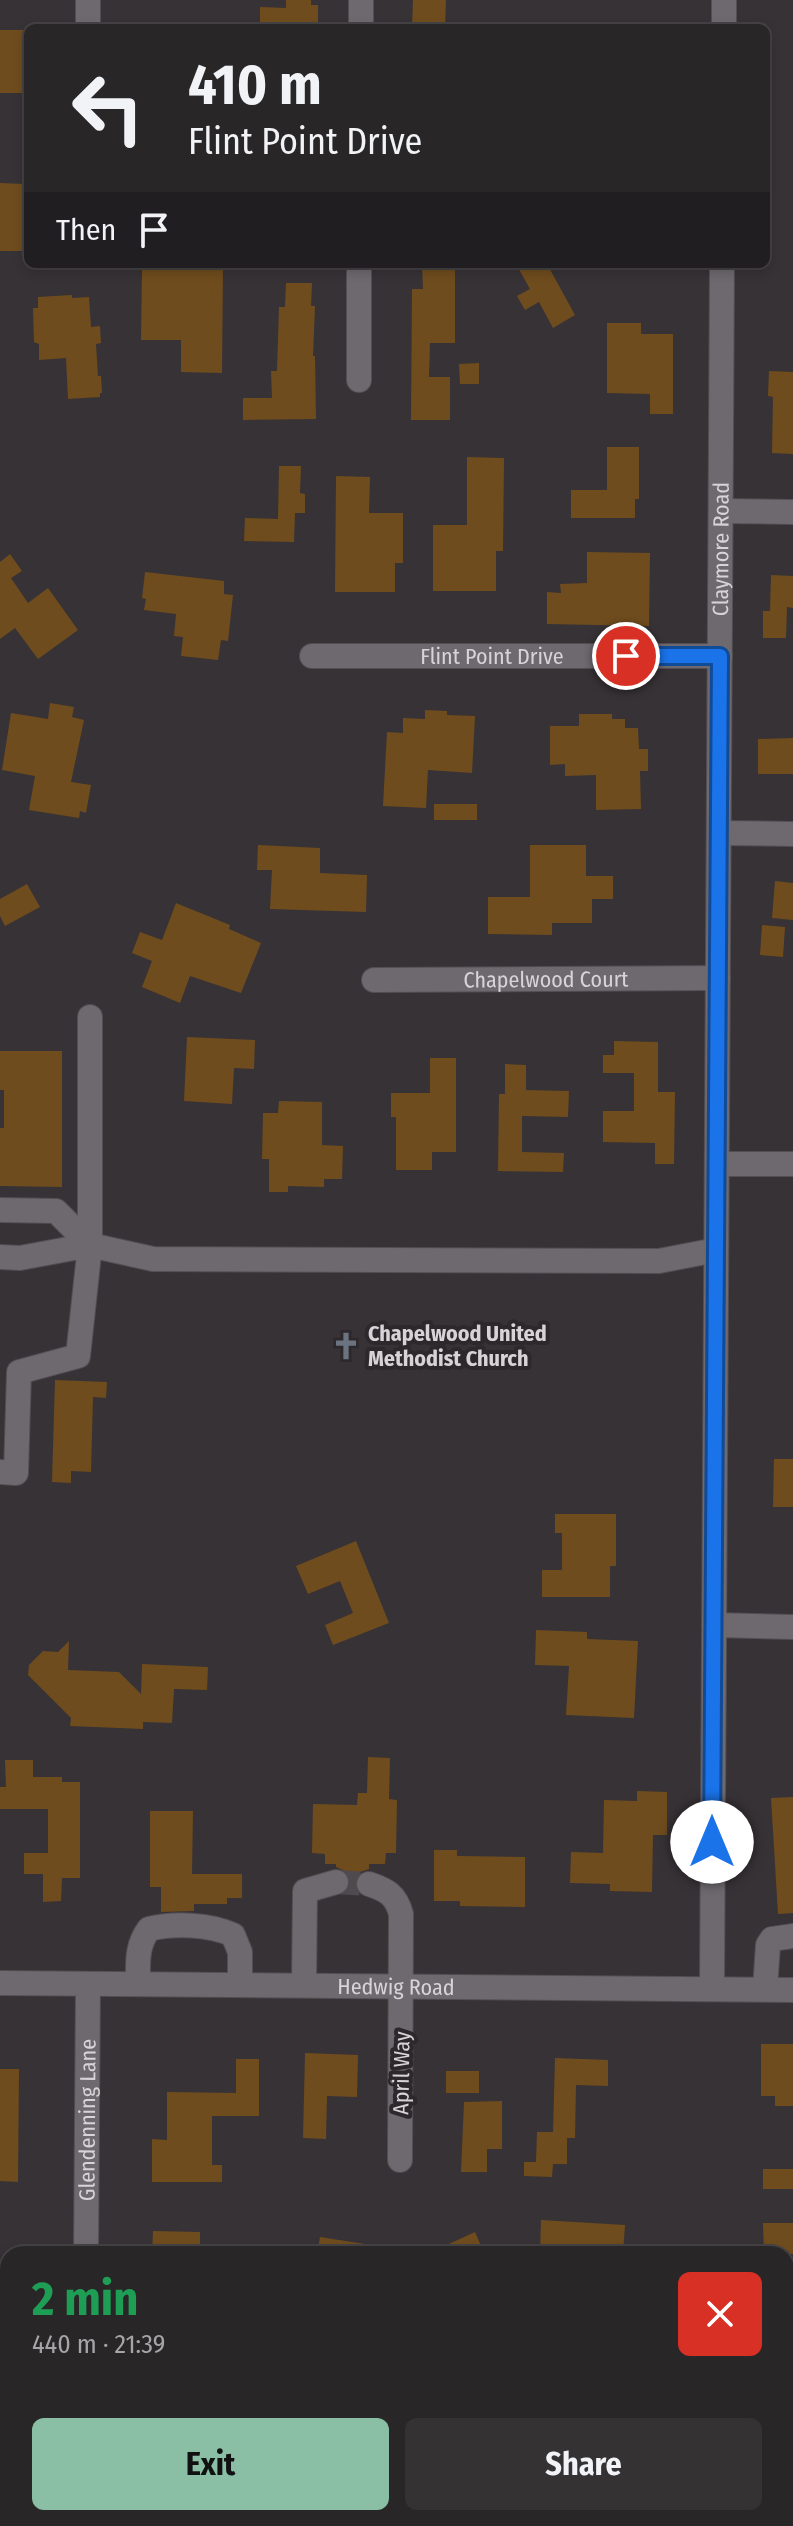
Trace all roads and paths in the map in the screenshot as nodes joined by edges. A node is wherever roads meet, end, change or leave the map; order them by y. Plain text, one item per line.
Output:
1 (88, 0) edge
2 (361, 0) edge
3 (724, 0) edge
4 (88, 24) edge
5 (361, 24) edge
6 (724, 24) edge
7 (359, 268) edge
8 (722, 268) edge
9 (359, 380) dead end
10 (721, 511) junction
11 (793, 512) edge
12 (312, 656) dead end
13 (720, 656) junction
14 (719, 833) junction
15 (793, 834) edge
16 (718, 978) junction
17 (374, 980) dead end
18 (90, 1017) dead end
19 (717, 1164) junction
20 (793, 1164) edge
21 (0, 1210) edge
22 (90, 1245) junction
23 (716, 1250) junction
24 (0, 1257) edge
25 (0, 1472) edge
26 (714, 1625) junction
27 (793, 1627) edge
28 (336, 1882) tunnel mouth
29 (369, 1884) tunnel mouth
30 (793, 1936) edge
31 (0, 1983) edge
32 (88, 1984) junction
33 (138, 1984) junction
34 (240, 1985) junction
35 (304, 1985) junction
36 (402, 1985) junction
37 (712, 1987) junction
38 (765, 1989) junction
39 (793, 1990) edge
40 (400, 2160) dead end
41 (86, 2246) edge

1 - 4 street
2 - 5 street
3 - 6 street
7 - 9 street
8 - 10 street, Claymore Road
10 - 11 street
10 - 13 street, Claymore Road
12 - 13 street, Flint Point Drive
13 - 14 street, Claymore Road
14 - 15 street
14 - 16 street, Claymore Road
16 - 17 street, Chapelwood Court
16 - 19 street, Claymore Road
18 - 22 street
19 - 20 street
19 - 23 street, Claymore Road
21 - 22 street
22 - 23 street
22 - 24 street
22 - 25 street
23 - 26 street, Claymore Road
26 - 27 street
26 - 37 street, Claymore Road
28 - 35 street
29 - 36 street, April Way
30 - 38 street
31 - 32 street, Hedwig Road
32 - 33 street, Hedwig Road
32 - 41 street, Glendenning Lane
33 - 34 street, Hedwig Road
33 - 34 street
34 - 35 street, Hedwig Road
35 - 36 street, Hedwig Road
36 - 37 street, Hedwig Road
36 - 40 street, April Way
37 - 38 street, Hedwig Road
38 - 39 street, Hedwig Road

